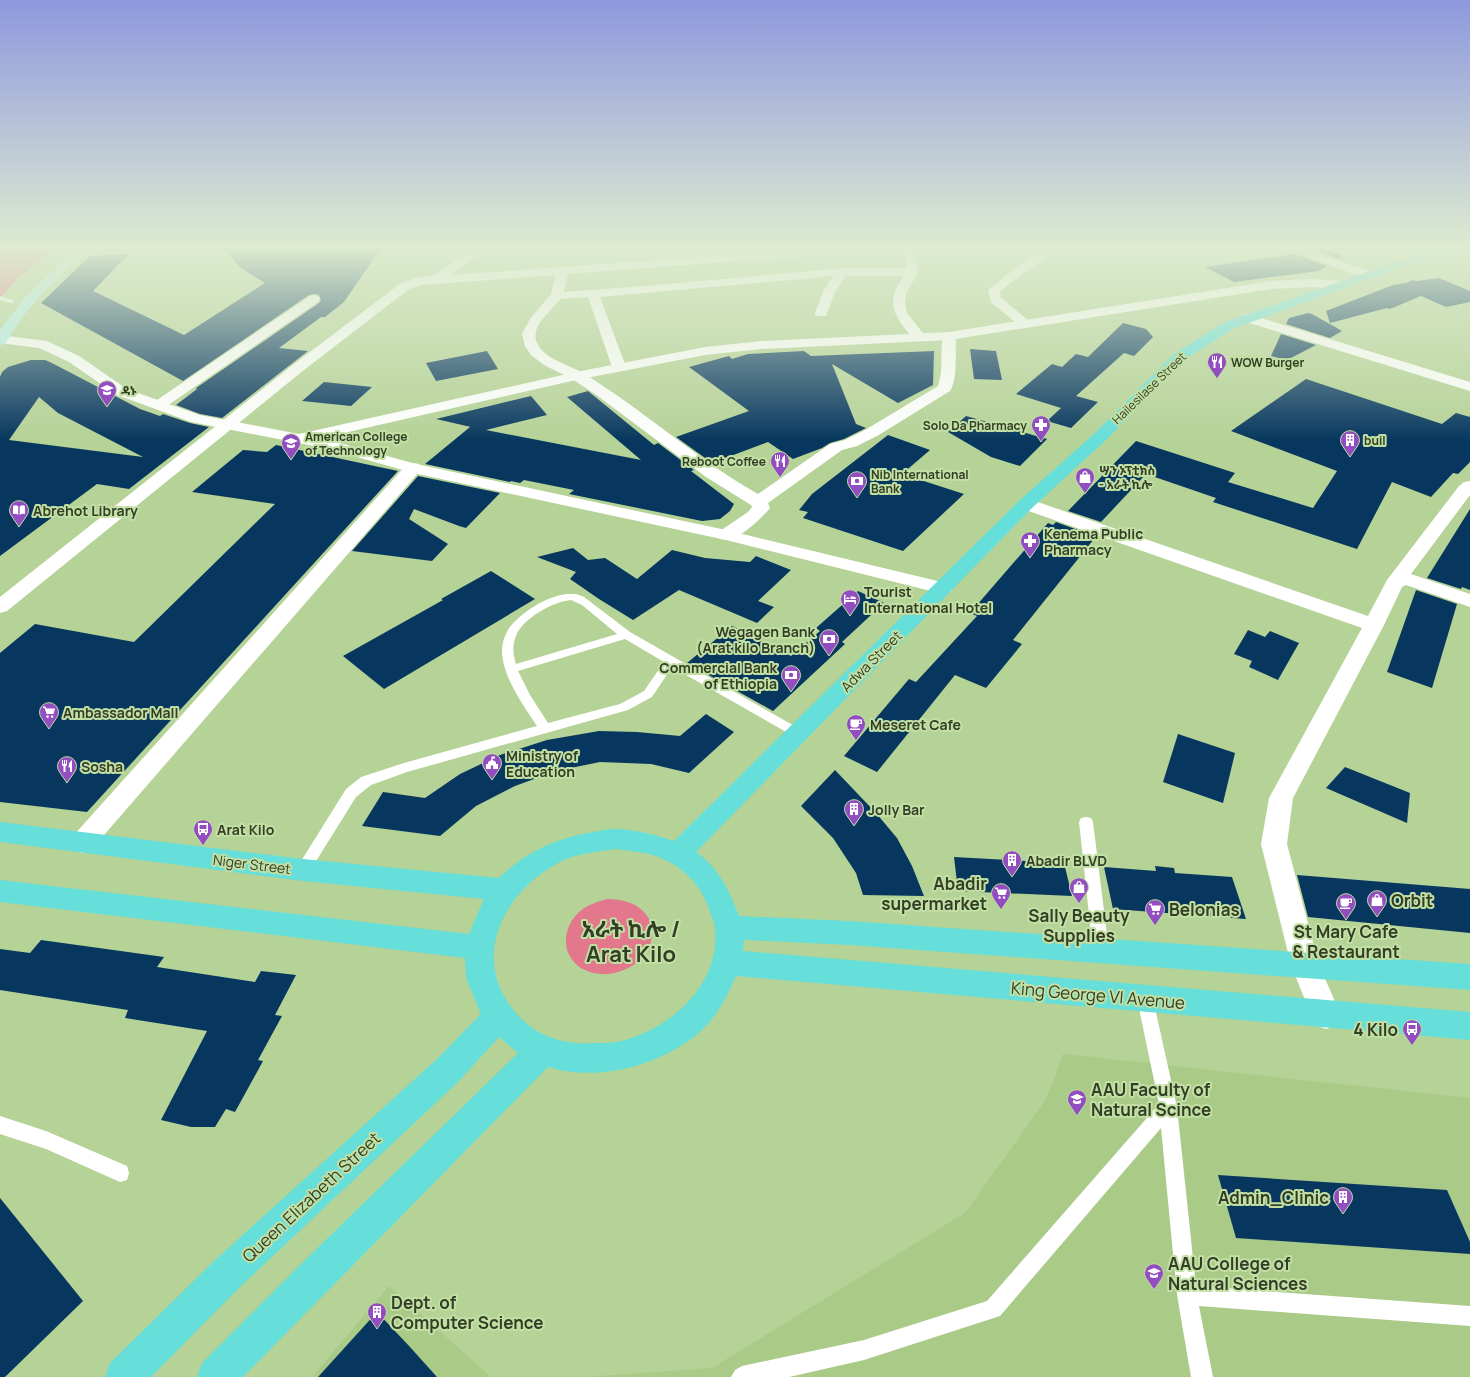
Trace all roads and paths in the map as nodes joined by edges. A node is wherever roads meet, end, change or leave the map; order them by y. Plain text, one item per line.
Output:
1 (20, 312) edge
2 (295, 312) edge
3 (371, 312) edge
4 (543, 312) edge
5 (600, 312) edge
6 (901, 312) edge
7 (1010, 312) edge
8 (1098, 312) edge
9 (1264, 312) edge
10 (1248, 318) junction
11 (1026, 324) junction
12 (949, 336) junction
13 (920, 338) junction
14 (0, 340) edge
15 (619, 367) junction
16 (576, 376) junction
17 (1470, 387) edge
18 (159, 405) junction
19 (228, 425) junction
20 (1101, 436) joint
21 (299, 439) junction
22 (413, 468) junction
23 (1470, 486) edge
24 (759, 502) junction
25 (1026, 504) junction
26 (726, 535) junction
27 (1394, 584) junction
28 (943, 588) junction
29 (1470, 601) edge
30 (0, 607) edge
31 (1374, 625) junction
32 (626, 635) junction
33 (670, 661) junction
34 (511, 669) junction
35 (545, 728) junction
36 (799, 734) junction
37 (1086, 822) dead end
38 (0, 832) edge
39 (82, 843) junction
40 (678, 854) junction
41 (302, 870) junction
42 (505, 890) junction
43 (0, 891) edge
44 (729, 927) junction
45 (479, 947) junction
46 (1101, 951) junction
47 (726, 962) junction
48 (1305, 965) junction
49 (1470, 977) edge
50 (1145, 999) junction
51 (1326, 1015) junction
52 (498, 1017) junction
53 (1470, 1026) edge
54 (542, 1051) junction
55 (1168, 1107) junction
56 (0, 1125) edge
57 (120, 1173) dead end
58 (1187, 1295) junction
59 (1470, 1316) edge
60 (124, 1377) edge
61 (216, 1377) edge
62 (742, 1377) edge
63 (1202, 1377) edge

1 - 14 main road
2 - 18 street
3 - 19 street
4 - 16 street
5 - 15 street
6 - 13 street
7 - 11 street
8 - 11 street
9 - 10 main road, Hailesilase Street
10 - 17 street
10 - 20 main road, Hailesilase Street
11 - 12 street
12 - 13 street
12 - 24 street
13 - 15 street
14 - 18 street
15 - 16 street
16 - 21 street
16 - 24 street
18 - 19 street
19 - 21 street
19 - 30 street
20 - 25 main road, Adwa Street
21 - 22 street
22 - 26 street
22 - 39 street
23 - 27 street
24 - 26 street
25 - 28 main road, Adwa Street
25 - 31 street
26 - 28 street
27 - 29 street
27 - 31 street
28 - 36 main road, Adwa Street
31 - 48 street
32 - 33 lane
32 - 34 lane
32 - 34 lane
33 - 35 lane
33 - 36 lane
34 - 35 lane
35 - 41 lane
36 - 40 main road, Adwa Street
37 - 46 lane
38 - 39 main road, Niger Street
39 - 41 main road, Niger Street
40 - 42 main road
40 - 44 main road
41 - 42 main road, Niger Street
42 - 45 main road
43 - 45 main road
44 - 46 main road
44 - 47 main road
45 - 52 main road
46 - 48 main road
47 - 50 main road, King George VI Avenue
47 - 54 main road
48 - 49 main road
48 - 51 street
50 - 51 main road, King George VI Avenue
50 - 55 lane
51 - 53 main road, King George VI Avenue
52 - 54 main road
52 - 60 main road, Queen Elizabeth Street
54 - 61 main road
55 - 58 lane
55 - 62 lane
56 - 57 lane
58 - 59 lane
58 - 63 lane

